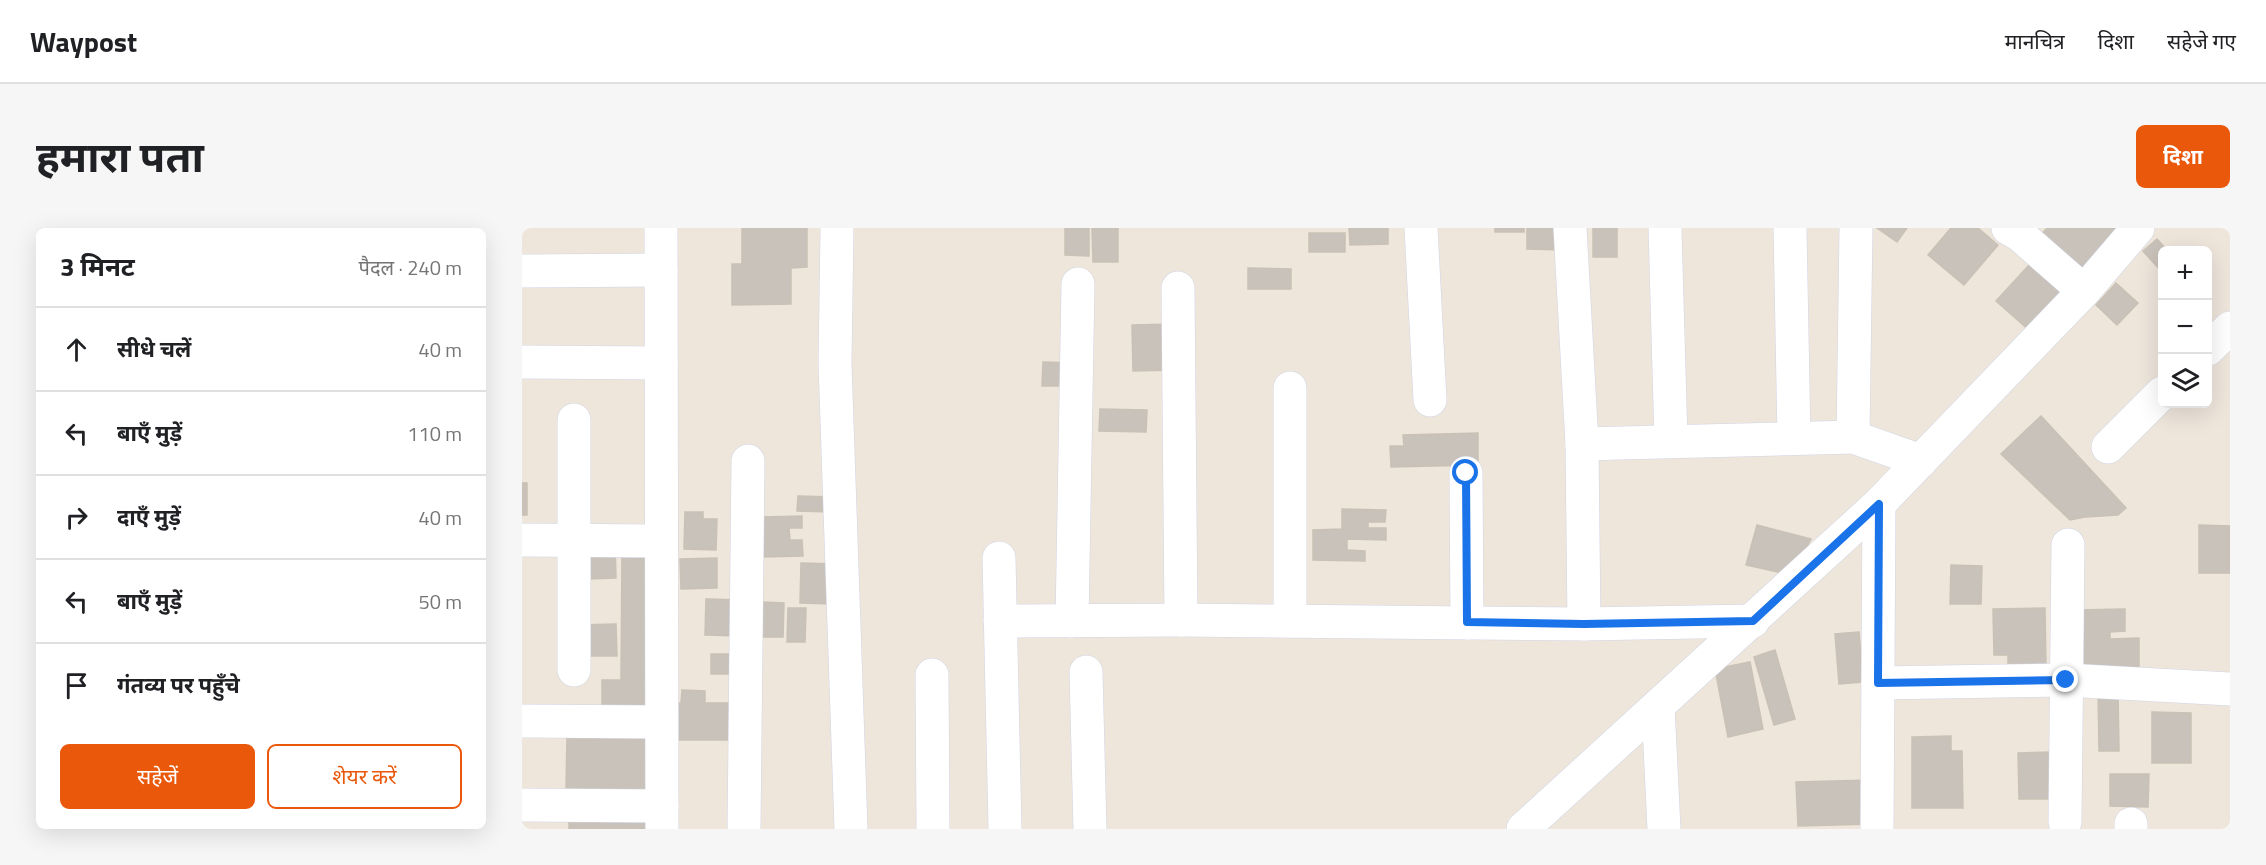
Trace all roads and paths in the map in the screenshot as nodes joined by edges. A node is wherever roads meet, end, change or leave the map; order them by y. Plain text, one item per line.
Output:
1 (661, 228) edge
2 (837, 228) edge
3 (1420, 228) edge
4 (1570, 228) edge
5 (1665, 228) edge
6 (1790, 228) edge
7 (1856, 228) edge
8 (2008, 228) edge
9 (2138, 228) edge
10 (661, 270) junction
11 (522, 271) edge
12 (1078, 284) dead end
13 (1178, 288) dead end
14 (2084, 291) junction
15 (2230, 328) edge
16 (2212, 346) edge
17 (522, 362) edge
18 (661, 363) junction
19 (1290, 388) dead end
20 (2158, 398) edge
21 (1430, 400) dead end
22 (574, 420) dead end
23 (1853, 437) junction
24 (1794, 438) junction
25 (1671, 441) junction
26 (1582, 444) junction
27 (2108, 447) dead end
28 (748, 461) dead end
29 (1921, 461) junction
30 (1466, 473) dead end
31 (1879, 504) junction
32 (522, 540) edge
33 (573, 540) junction
34 (661, 541) junction
35 (2068, 545) dead end
36 (999, 558) dead end
37 (1181, 620) junction
38 (1000, 621) junction
39 (1072, 621) junction
40 (1290, 621) junction
41 (1753, 621) junction
42 (1467, 622) junction
43 (1584, 624) junction
44 (574, 670) dead end
45 (1086, 672) dead end
46 (932, 675) dead end
47 (2066, 680) junction
48 (1878, 683) junction
49 (2230, 689) edge
50 (1658, 706) junction
51 (522, 721) edge
52 (662, 722) junction
53 (522, 805) edge
54 (662, 818) edge
55 (2065, 822) dead end
56 (744, 829) edge
57 (851, 829) edge
58 (933, 829) edge
59 (1005, 829) edge
60 (1090, 829) edge
61 (1522, 829) edge
62 (1664, 829) edge
63 (1877, 829) edge

1 - 10 street
2 - 57 street
3 - 21 street
4 - 26 street
5 - 25 street
6 - 24 street
7 - 23 street
8 - 14 street
9 - 14 street
10 - 11 street
10 - 18 street
12 - 39 street
13 - 37 street
14 - 29 street
15 - 16 street
17 - 18 street
18 - 34 street
19 - 40 street
20 - 27 street
22 - 33 street
23 - 24 street
23 - 29 street
24 - 25 street
25 - 26 street
26 - 43 street
28 - 56 street
29 - 31 street
30 - 42 street
31 - 41 street
31 - 48 street
32 - 33 street
33 - 34 street
33 - 44 street
34 - 52 street
35 - 47 street
36 - 38 street
37 - 39 street
37 - 40 street
38 - 39 street
38 - 59 street
40 - 42 street
41 - 43 street
41 - 50 street
42 - 43 street
45 - 60 street
46 - 58 street
47 - 48 street
47 - 49 street
47 - 55 street
48 - 63 street
50 - 61 street
50 - 62 street
51 - 52 street
52 - 54 street
53 - 54 street

